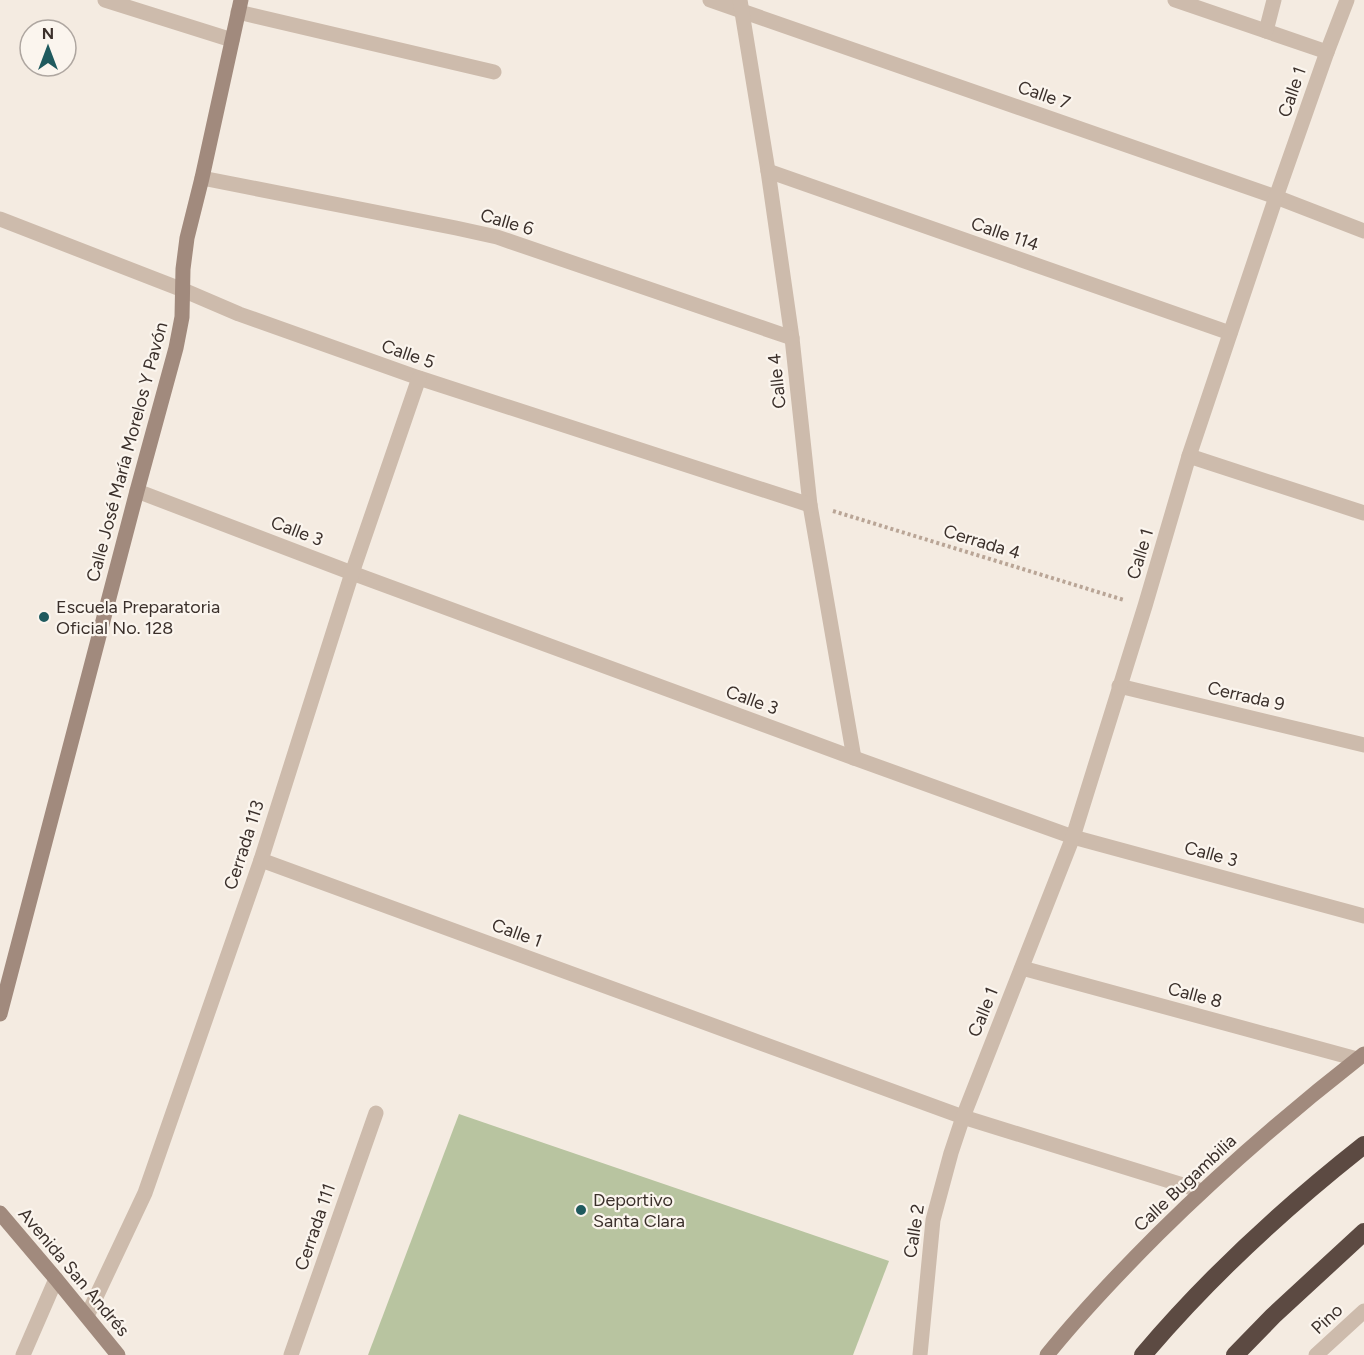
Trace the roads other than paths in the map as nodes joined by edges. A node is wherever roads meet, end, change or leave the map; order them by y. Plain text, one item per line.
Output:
1 (105, 0) edge
2 (710, 0) edge
3 (1175, 0) edge
4 (1275, 0) edge
5 (1347, 0) edge
6 (741, 5) edge
7 (240, 6) edge
8 (1266, 32) junction
9 (232, 40) junction
10 (1327, 52) junction
11 (494, 72) dead end
12 (768, 171) junction
13 (202, 178) junction
14 (1276, 197) junction
15 (0, 219) edge
16 (1364, 231) edge
17 (183, 290) junction
18 (1230, 333) junction
19 (792, 338) junction
20 (419, 378) junction
21 (1190, 456) junction
22 (137, 491) junction
23 (810, 505) junction
24 (1364, 513) edge
25 (352, 573) junction
26 (1119, 686) junction
27 (1364, 745) edge
28 (854, 758) junction
29 (1073, 837) junction
30 (261, 860) junction
31 (1364, 916) edge
32 (1022, 968) junction
33 (0, 1014) edge
34 (1361, 1057) edge
35 (376, 1113) dead end
36 (963, 1117) junction
37 (1364, 1145) edge
38 (1202, 1191) junction
39 (0, 1214) edge
40 (1364, 1232) edge
41 (56, 1278) junction
42 (1364, 1311) edge
43 (87, 1316) junction
44 (23, 1355) edge
45 (118, 1355) edge
46 (291, 1355) edge
47 (920, 1355) edge
48 (1047, 1355) edge
49 (1143, 1355) edge
50 (1235, 1355) edge
51 (1317, 1355) edge

1 - 9 street
2 - 6 street, Calle 7
3 - 8 street
4 - 8 street
5 - 10 street, Calle 1
6 - 12 street, Calle 4
6 - 14 street, Calle 7
7 - 9 street, Calle José María Morelos Y Pavón
7 - 11 street
8 - 10 street
9 - 13 street, Calle José María Morelos Y Pavón
10 - 14 street, Calle 1
12 - 18 street, Calle 114
12 - 19 street, Calle 4
13 - 17 street, Calle José María Morelos Y Pavón
13 - 19 street, Calle 6
14 - 16 street, Calle 7
14 - 18 street, Calle 1
15 - 17 street, Calle 5
17 - 20 street, Calle 5
17 - 22 street, Calle José María Morelos Y Pavón
18 - 21 street, Calle 1
19 - 23 street, Calle 4
20 - 23 street, Calle 5
20 - 25 street, Cerrada 113
21 - 24 street
21 - 26 street, Calle 1
22 - 25 street, Calle 3
22 - 33 street, Calle José María Morelos Y Pavón
23 - 28 street, Calle 4
25 - 28 street, Calle 3
25 - 30 street, Cerrada 113
26 - 27 street, Cerrada 9
26 - 29 street, Calle 1
28 - 29 street, Calle 3
29 - 31 street, Calle 3
29 - 32 street, Calle 1
30 - 36 street, Calle 1
30 - 43 street, Cerrada 113
32 - 34 street, Calle 8
32 - 36 street, Calle 1
34 - 38 street, Calle Bugambilia
35 - 46 street, Cerrada 111
36 - 38 street, Calle 1
36 - 47 street, Calle 2
37 - 49 highway
38 - 48 street, Calle Bugambilia
39 - 41 street, Avenida San Andrés
40 - 50 highway
41 - 43 street, Avenida San Andrés
41 - 44 street
42 - 51 street, Pino
43 - 45 street, Avenida San Andrés

